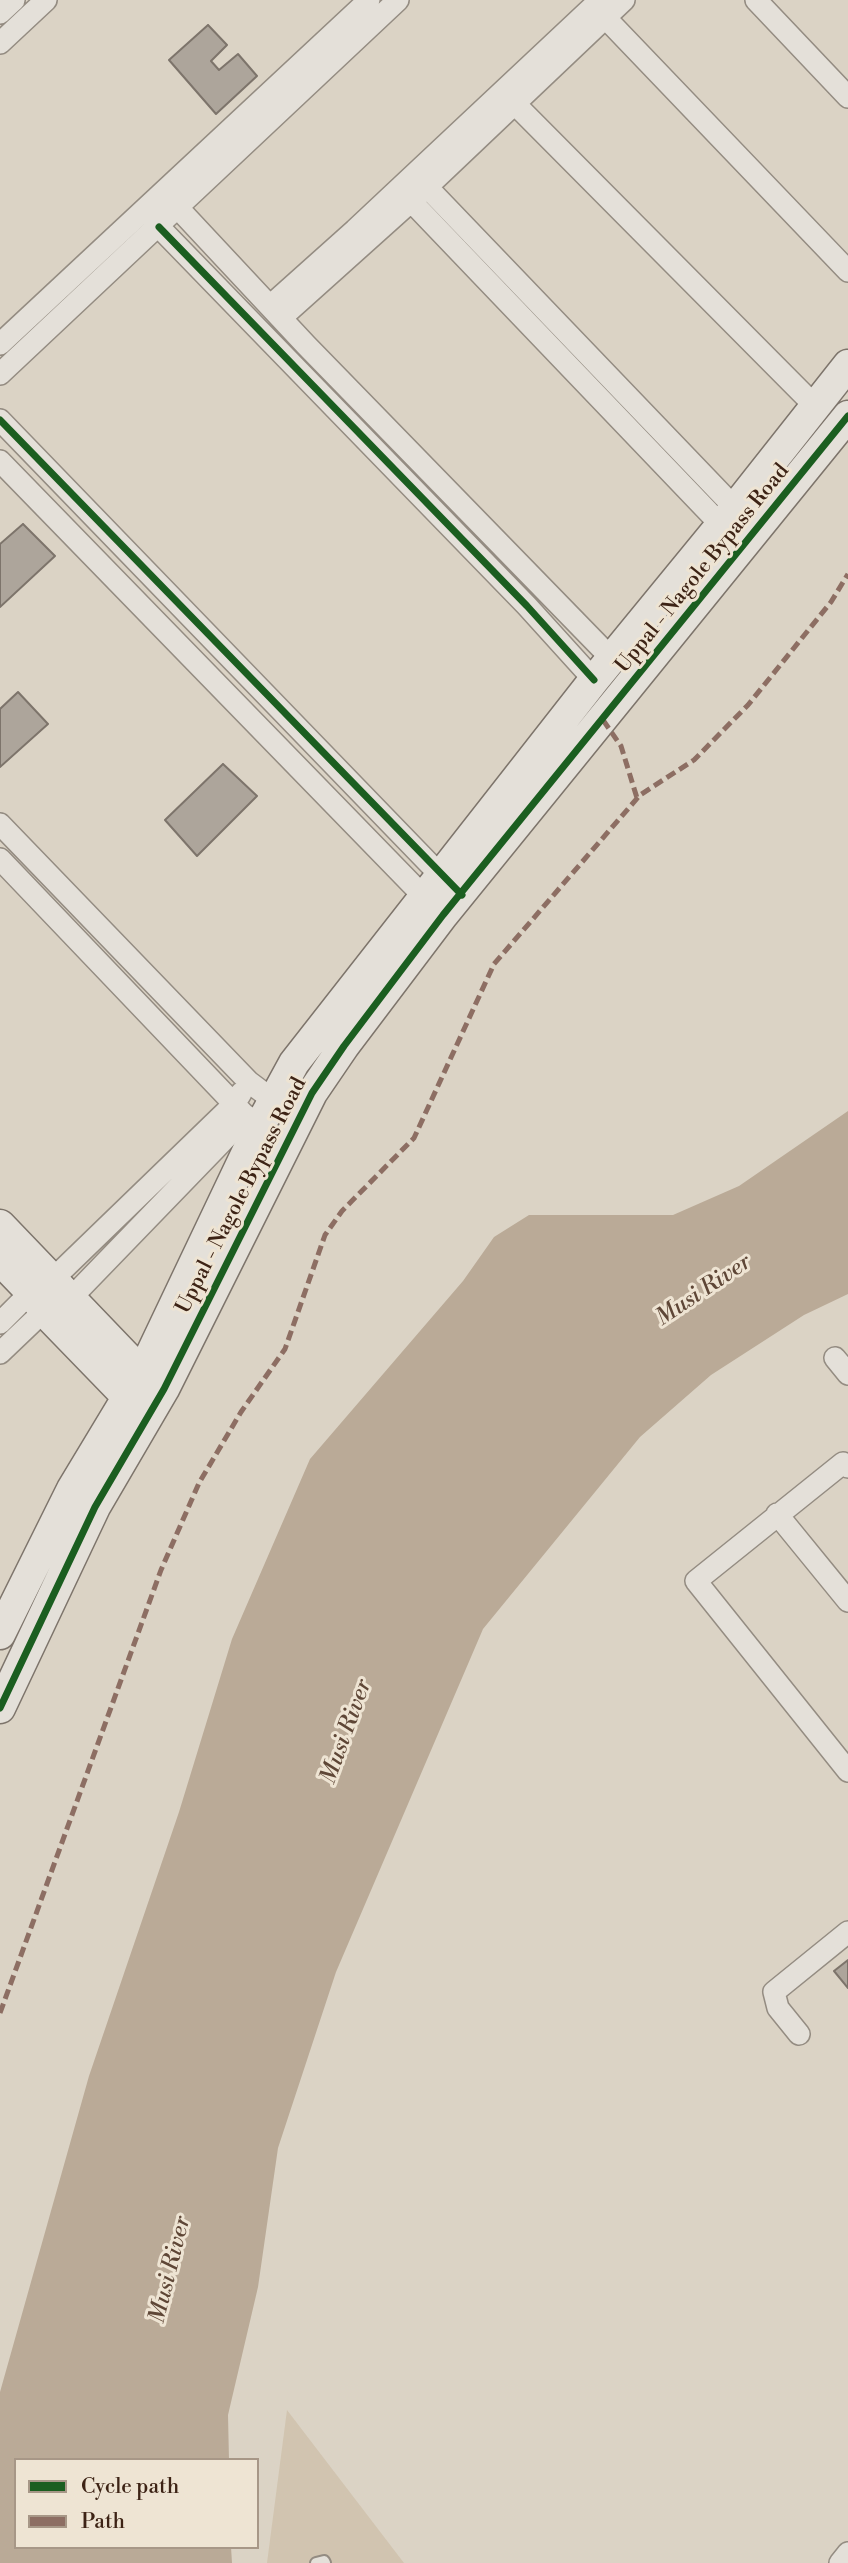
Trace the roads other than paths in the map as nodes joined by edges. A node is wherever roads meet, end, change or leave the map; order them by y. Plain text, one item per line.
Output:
1 (14, 0) edge
2 (46, 0) edge
3 (369, 0) edge
4 (398, 0) edge
5 (624, 0) edge
6 (756, 0) edge
7 (597, 6) edge
8 (0, 13) edge
9 (0, 43) edge
10 (848, 97) edge
11 (514, 103) junction
12 (419, 194) junction
13 (178, 208) junction
14 (159, 227) junction
15 (848, 271) edge
16 (276, 312) junction
17 (0, 344) edge
18 (848, 365) edge
19 (0, 374) edge
20 (815, 406) junction
21 (848, 416) edge
22 (0, 420) edge
23 (0, 461) edge
24 (728, 517) junction
25 (603, 669) junction
26 (0, 824) edge
27 (0, 859) edge
28 (442, 895) junction
29 (189, 1056) junction
30 (232, 1066) junction
31 (249, 1082) junction
32 (273, 1100) junction
33 (247, 1116) junction
34 (297, 1124) junction
35 (0, 1224) edge
36 (0, 1260) edge
37 (50, 1295) junction
38 (0, 1323) edge
39 (0, 1353) edge
40 (145, 1394) junction
41 (848, 1467) edge
42 (777, 1514) junction
43 (848, 1601) edge
44 (0, 1634) edge
45 (0, 1708) edge
46 (848, 1771) edge
47 (848, 1932) edge
48 (799, 2034) dead end
49 (848, 2553) edge
50 (316, 2563) edge
51 (325, 2563) edge
52 (841, 2563) edge

1 - 8 street
2 - 9 street
3 - 17 street
4 - 13 street
5 - 7 street
6 - 10 street
7 - 11 street
7 - 15 street
7 - 16 street
11 - 12 street
11 - 20 street
12 - 16 street
12 - 24 street
13 - 14 street
13 - 16 street
14 - 19 street
14 - 25 street
16 - 25 street
18 - 20 street, Uppal - Nagole Bypass Road
20 - 24 street, Uppal - Nagole Bypass Road
21 - 28 street, Uppal - Nagole Bypass Road
22 - 28 street
23 - 28 street
24 - 25 street, Uppal - Nagole Bypass Road
25 - 28 street, Uppal - Nagole Bypass Road
26 - 30 street
27 - 29 street
28 - 32 street, Uppal - Nagole Bypass Road
28 - 34 street, Uppal - Nagole Bypass Road
29 - 30 street
29 - 33 street
30 - 31 street
31 - 32 street
31 - 33 street
32 - 33 street, Uppal - Nagole Bypass Road
32 - 34 street
33 - 37 street
33 - 40 street, Uppal - Nagole Bypass Road
34 - 40 street, Uppal - Nagole Bypass Road
35 - 37 street
36 - 37 street
37 - 38 street
37 - 39 street
37 - 40 street
40 - 44 street, Uppal - Nagole Bypass Road
40 - 45 street, Uppal - Nagole Bypass Road
41 - 42 street
42 - 43 street
42 - 46 street
47 - 48 street
49 - 52 street
50 - 51 lane

